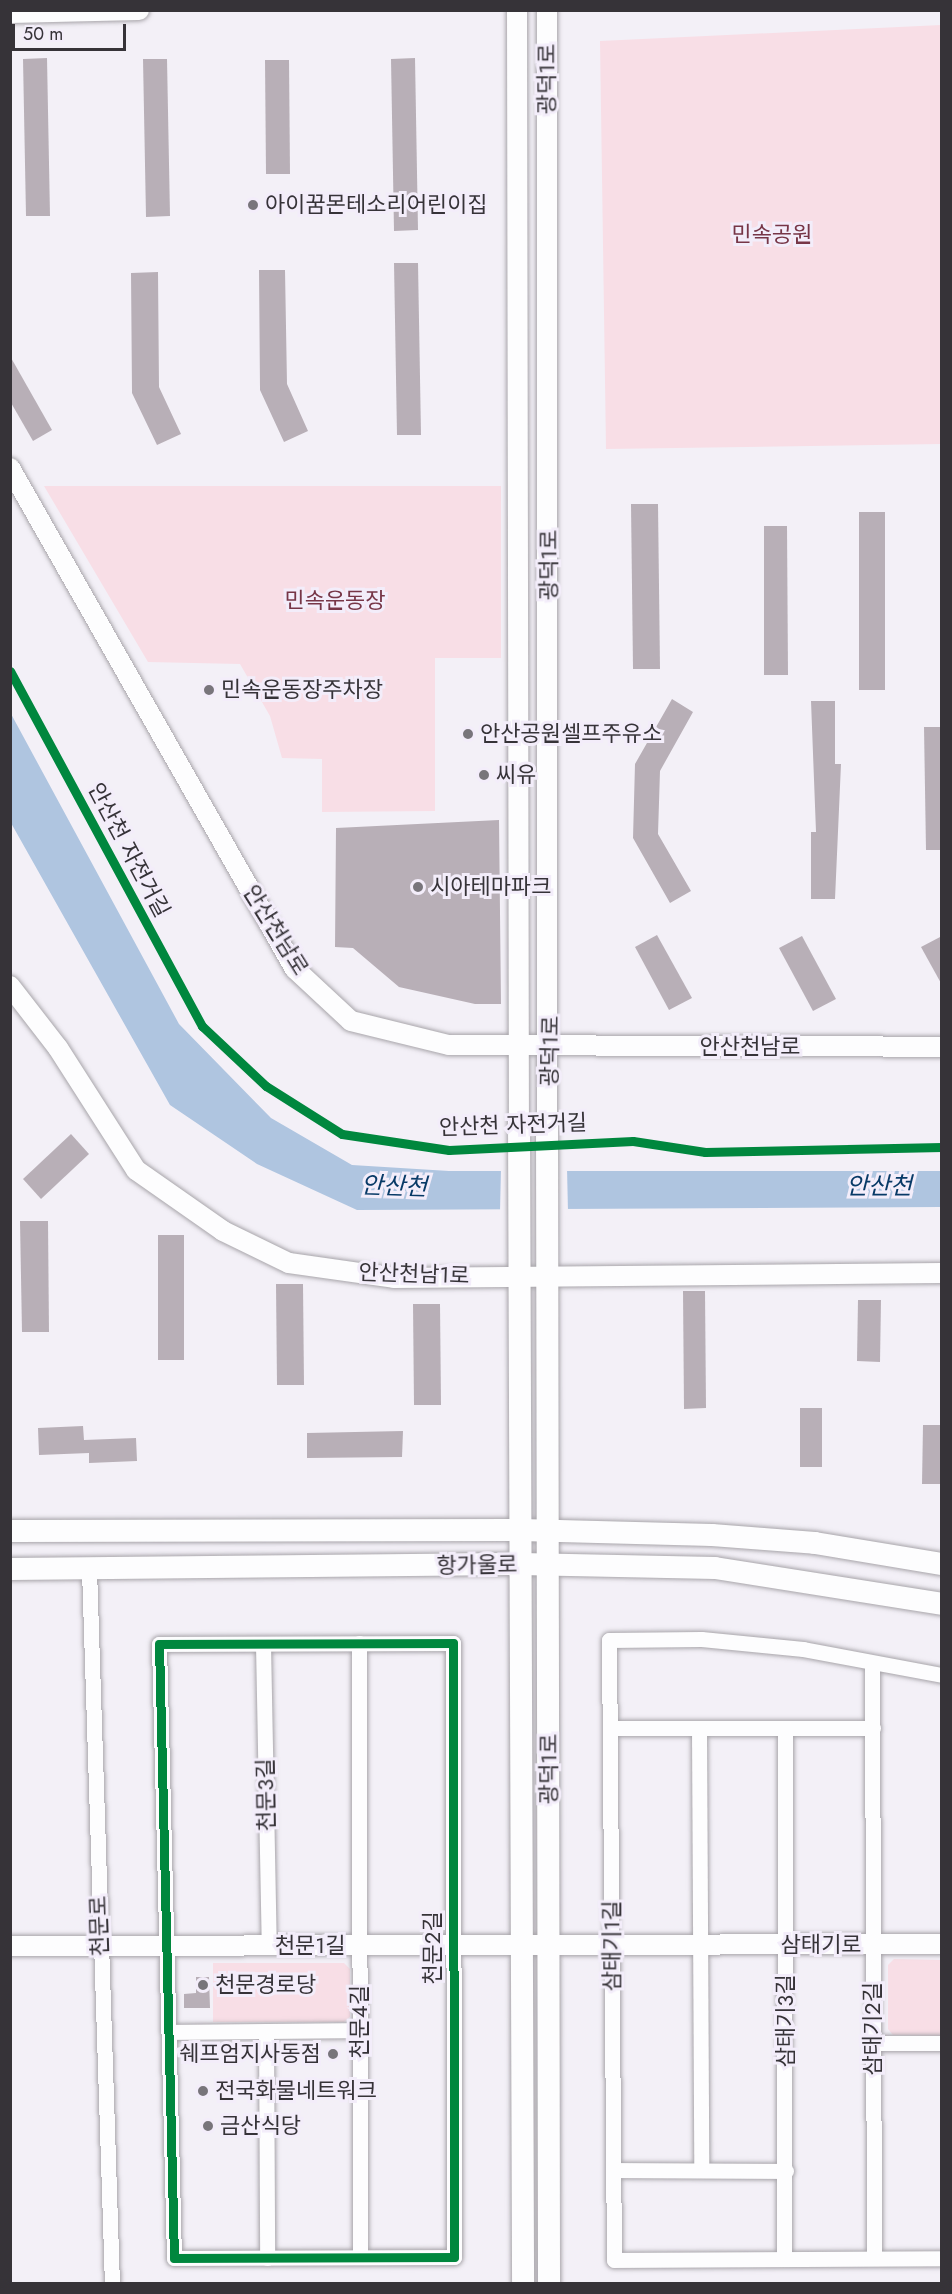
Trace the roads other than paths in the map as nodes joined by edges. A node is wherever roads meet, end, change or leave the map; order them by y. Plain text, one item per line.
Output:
1 (139, 10) edge
2 (517, 10) edge
3 (548, 10) edge
4 (10, 14) edge
5 (10, 468) edge
6 (10, 986) edge
7 (520, 1047) junction
8 (550, 1047) junction
9 (942, 1047) edge
10 (519, 1119) joint
11 (548, 1120) joint
12 (521, 1265) junction
13 (549, 1266) junction
14 (942, 1273) edge
15 (521, 1530) junction
16 (550, 1531) junction
17 (10, 1532) edge
18 (521, 1564) junction
19 (549, 1564) junction
20 (942, 1564) edge
21 (10, 1569) edge
22 (89, 1569) junction
23 (942, 1604) edge
24 (359, 1643) junction
25 (263, 1644) junction
26 (872, 1663) junction
27 (942, 1675) edge
28 (611, 1728) junction
29 (699, 1728) junction
30 (785, 1728) junction
31 (873, 1728) junction
32 (873, 1944) junction
33 (942, 1944) edge
34 (99, 1945) junction
35 (785, 1945) junction
36 (10, 1946) edge
37 (269, 1946) junction
38 (361, 1946) junction
39 (550, 1946) junction
40 (612, 1946) junction
41 (700, 1946) junction
42 (168, 1947) junction
43 (452, 1947) junction
44 (520, 1947) junction
45 (360, 2030) junction
46 (171, 2031) junction
47 (266, 2031) junction
48 (873, 2043) junction
49 (942, 2043) edge
50 (613, 2170) junction
51 (701, 2170) junction
52 (786, 2171) junction
53 (360, 2257) junction
54 (267, 2258) junction
55 (784, 2258) junction
56 (873, 2258) junction
57 (942, 2258) edge
58 (112, 2283) edge
59 (523, 2283) edge
60 (549, 2283) edge

1 - 4 street
2 - 7 street, 광덕1로
3 - 8 street, 광덕1로
5 - 7 street, 안산천남로
6 - 12 street, 안산천남1로
7 - 8 street, 안산천남로
7 - 10 street, 광덕1로
8 - 9 street, 안산천남로
8 - 11 street, 광덕1로
10 - 12 main road, 광덕1로
11 - 13 main road, 광덕1로
12 - 13 street, 안산천남1로
12 - 15 main road, 광덕1로
13 - 14 street, 안산천남1로
13 - 16 main road, 광덕1로
15 - 16 main road, 항가울로
15 - 17 main road, 항가울로
15 - 18 main road, 광덕1로
16 - 19 main road, 광덕1로
16 - 20 main road, 항가울로
18 - 19 main road, 항가울로
18 - 22 main road, 항가울로
18 - 44 main road, 광덕1로
19 - 23 main road, 항가울로
19 - 39 main road, 광덕1로
21 - 22 main road, 항가울로
22 - 34 street, 천문로
24 - 25 street, 천문2길
24 - 38 street, 천문4길
24 - 43 street, 천문2길
25 - 37 street, 천문3길
25 - 42 street, 천문2길
26 - 27 street, 삼태기1길
26 - 28 street, 삼태기1길
26 - 31 street, 삼태기2길
28 - 29 street
28 - 40 street, 삼태기1길
29 - 30 street
29 - 41 street
30 - 31 street
30 - 35 street, 삼태기3길
31 - 32 street, 삼태기2길
32 - 33 street, 삼태기로
32 - 35 street, 삼태기로
32 - 48 street, 삼태기2길
34 - 36 street, 천문1길
34 - 42 street, 천문1길
34 - 58 street, 천문로
35 - 41 street, 삼태기로
35 - 52 street, 삼태기3길
37 - 38 street, 천문1길
37 - 42 street, 천문1길
38 - 43 street, 천문1길
38 - 45 street, 천문4길
39 - 40 street, 삼태기로
39 - 44 street, 삼태기로
39 - 60 main road, 광덕1로
40 - 41 street, 삼태기로
40 - 50 street, 삼태기1길
41 - 51 street
42 - 46 street, 천문2길
43 - 44 street, 천문1길
43 - 53 street, 천문2길
44 - 59 main road, 광덕1로
45 - 47 street
45 - 53 street, 천문4길
46 - 47 street
46 - 54 street, 천문2길
47 - 54 street
48 - 49 street
48 - 56 street, 삼태기2길
50 - 51 street
50 - 55 street, 삼태기1길
51 - 52 street
52 - 55 street, 삼태기3길
53 - 54 street, 천문2길
55 - 56 street, 삼태기1길
56 - 57 street, 삼태기1길

